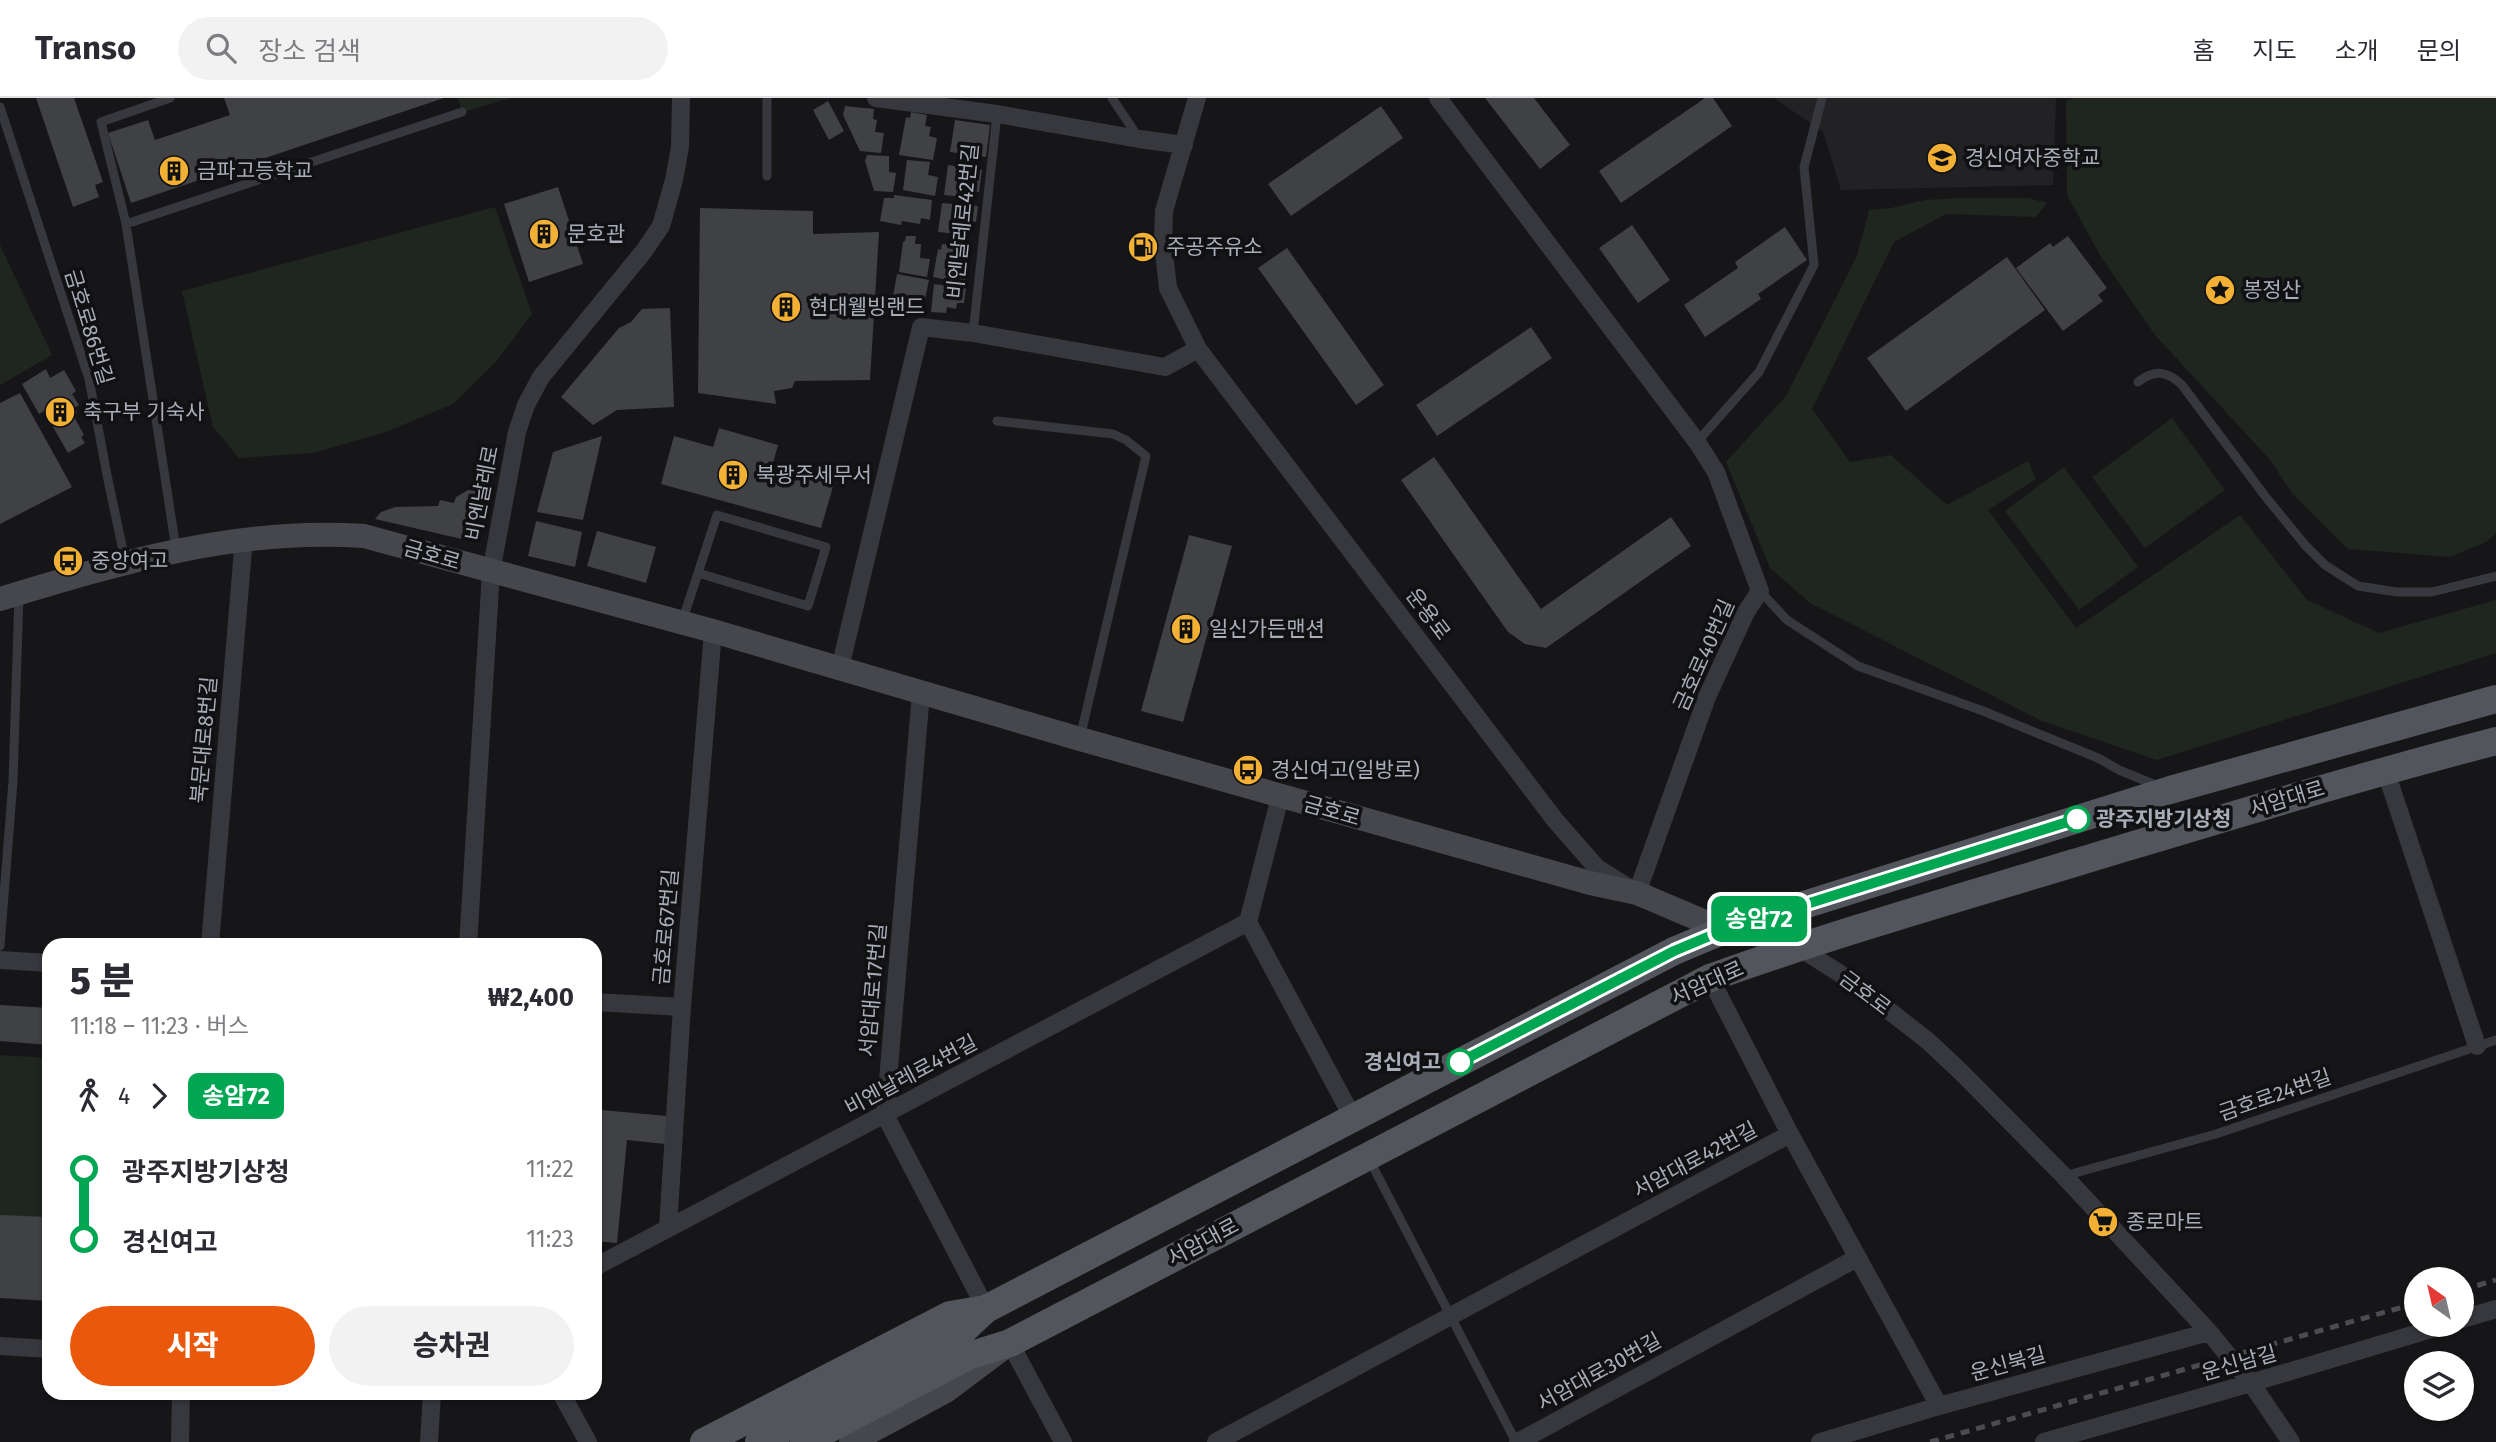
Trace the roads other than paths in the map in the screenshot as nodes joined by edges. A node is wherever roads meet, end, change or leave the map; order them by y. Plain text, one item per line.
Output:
1 (170, 98) edge
2 (681, 98) edge
3 (767, 98) edge
4 (880, 98) edge
5 (1112, 98) edge
6 (1197, 98) edge
7 (1437, 98) edge
8 (1822, 98) edge
9 (977, 104) edge
10 (0, 107) edge
11 (462, 112) dead end
12 (997, 114) junction
13 (1139, 139) junction
14 (1184, 145) junction
15 (767, 176) dead end
16 (126, 224) junction
17 (973, 333) junction
18 (1198, 349) junction
19 (2138, 382) dead end
20 (997, 421) dead end
21 (1697, 442) junction
22 (244, 538) junction
23 (176, 551) junction
24 (126, 562) junction
25 (491, 572) junction
26 (698, 573) junction
27 (2496, 576) edge
28 (1760, 591) junction
29 (10, 596) edge
30 (682, 624) junction
31 (713, 631) junction
32 (840, 668) junction
33 (921, 693) junction
34 (2496, 699) edge
35 (1080, 739) junction
36 (2496, 741) edge
37 (2385, 769) junction
38 (2169, 790) junction
39 (1280, 796) junction
40 (1637, 892) junction
41 (1248, 922) junction
42 (1724, 930) junction
43 (211, 938) edge
44 (468, 938) edge
45 (0, 946) edge
46 (1798, 947) junction
47 (0, 960) edge
48 (42, 963) edge
49 (1710, 978) junction
50 (602, 1002) edge
51 (682, 1007) junction
52 (2496, 1040) edge
53 (2477, 1046) junction
54 (886, 1115) junction
55 (1353, 1118) junction
56 (1790, 1135) junction
57 (1368, 1156) junction
58 (2064, 1176) junction
59 (668, 1227) junction
60 (1857, 1258) junction
61 (602, 1263) edge
62 (985, 1309) junction
63 (2496, 1309) edge
64 (2474, 1316) edge
65 (1451, 1317) junction
66 (2209, 1332) junction
67 (2406, 1337) edge
68 (1010, 1343) junction
69 (0, 1346) edge
70 (962, 1346) junction
71 (42, 1349) edge
72 (2251, 1384) junction
73 (181, 1400) edge
74 (432, 1400) edge
75 (565, 1400) edge
76 (1939, 1406) junction
77 (180, 1442) edge
78 (429, 1442) edge
79 (588, 1442) edge
80 (704, 1442) edge
81 (759, 1442) edge
82 (804, 1442) edge
83 (851, 1442) edge
84 (1063, 1442) edge
85 (1216, 1442) edge
86 (1517, 1442) edge
87 (1821, 1442) edge
88 (2044, 1442) edge
89 (2291, 1442) edge

1 - 16 lane
2 - 25 street, 비엔날레로
3 - 15 lane
4 - 9 street
5 - 13 lane
6 - 14 street, 운용로
7 - 21 street, 금호로40번길
8 - 21 lane
9 - 12 street
10 - 24 lane, 금호로86번길
11 - 16 lane
12 - 13 street
12 - 17 lane, 비엔날레로42번길
13 - 14 street
14 - 18 street, 운용로
16 - 23 lane
17 - 18 street
17 - 32 street
18 - 40 street, 운용로
19 - 27 lane
20 - 35 lane
21 - 28 street, 금호로40번길
22 - 23 street, 금호로
22 - 25 street, 금호로
22 - 43 street, 북문대로8번길
23 - 24 street, 금호로
24 - 29 street, 금호로
25 - 30 street, 금호로
25 - 44 street, 비엔날레로
26 - 26 lane
26 - 30 lane
28 - 38 lane
28 - 40 street, 금호로40번길
29 - 45 lane, 금호로
30 - 31 street, 금호로
31 - 32 street, 금호로
31 - 51 street, 금호로67번길
32 - 33 street, 금호로
33 - 35 street, 금호로
33 - 54 street, 서암대로17번길
34 - 38 main road, 서암대로
35 - 39 street, 금호로
36 - 37 main road, 서암대로
37 - 46 main road, 서암대로
37 - 53 street
38 - 42 main road, 서암대로
39 - 40 street, 금호로
39 - 41 street, 금호로
40 - 42 street, 금호로
41 - 54 street, 비엔날레로4번길
41 - 55 street
42 - 46 street, 금호로
42 - 55 main road, 서암대로
46 - 49 main road, 서암대로
46 - 58 street, 금호로
47 - 48 street
49 - 56 street, 서암대로42번길
49 - 57 main road, 서암대로
50 - 51 street
51 - 59 street, 금호로67번길
52 - 53 lane, 금호로24번길
53 - 58 lane, 금호로24번길
54 - 59 street, 비엔날레로4번길
54 - 62 street
55 - 62 main road, 서암대로
56 - 60 street, 서암대로42번길
56 - 65 street, 서암대로42번길
57 - 65 lane, 서암대로30번길
57 - 68 main road, 서암대로
58 - 66 street, 금호로
59 - 61 street, 비엔날레로4번길
60 - 76 street, 서암대로42번길
60 - 86 street, 서암대로30번길
62 - 70 main road, 서암대로
62 - 80 main road
63 - 64 street
65 - 85 street
65 - 86 lane, 서암대로30번길
66 - 72 street, 금호로
66 - 76 street, 운신북길
67 - 72 street, 운신남길
68 - 70 main road, 서암대로
68 - 83 street, 서암대로
68 - 84 street
69 - 71 street
70 - 81 main road
70 - 82 main road
72 - 88 street, 운신남길
72 - 89 street, 금호로
73 - 77 street
74 - 78 street
75 - 79 street
76 - 87 street, 운신북길

